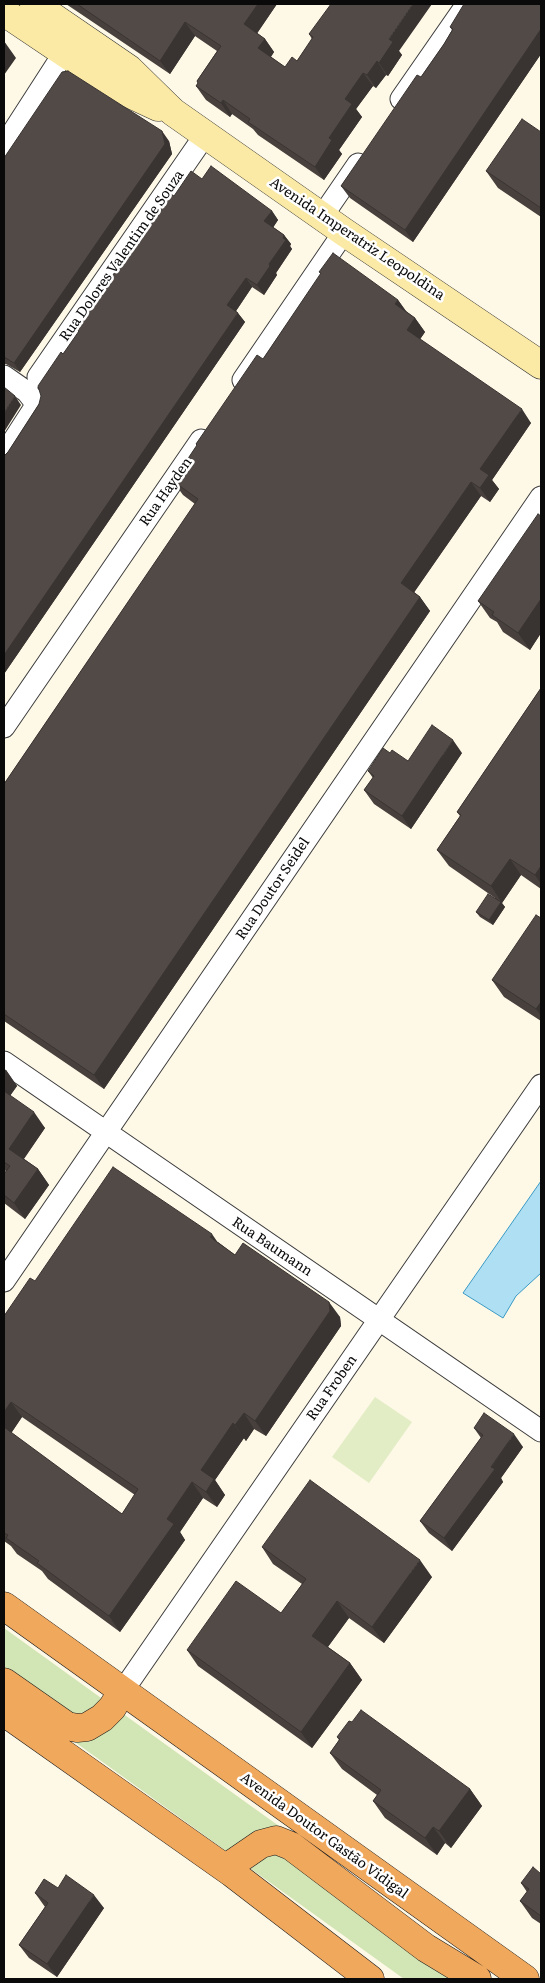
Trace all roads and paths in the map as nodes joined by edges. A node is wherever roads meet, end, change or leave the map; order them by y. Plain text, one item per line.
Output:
1 (34, 4) edge
2 (467, 4) edge
3 (4, 12) edge
4 (64, 54) junction
5 (173, 112) junction
6 (388, 118) edge
7 (205, 135) junction
8 (4, 146) edge
9 (368, 149) edge
10 (322, 215) junction
11 (344, 232) junction
12 (541, 365) edge
13 (4, 376) edge
14 (38, 376) dead end
15 (231, 397) edge
16 (214, 421) edge
17 (4, 455) edge
18 (541, 497) edge
19 (4, 727) edge
20 (4, 1062) edge
21 (541, 1085) edge
22 (106, 1133) junction
23 (4, 1281) edge
24 (379, 1320) junction
25 (541, 1431) edge
26 (4, 1606) edge
27 (4, 1682) edge
28 (122, 1692) junction
29 (4, 1712) edge
30 (226, 1868) junction
31 (370, 1979) edge
32 (477, 1979) edge
33 (525, 1979) edge

1 - 5 main road, Avenida Imperatriz Leopoldina
2 - 6 street
3 - 4 main road, Avenida Imperatriz Leopoldina
4 - 5 main road, Avenida Imperatriz Leopoldina
4 - 8 street
5 - 7 main road, Avenida Imperatriz Leopoldina
7 - 10 main road, Avenida Imperatriz Leopoldina
7 - 14 street, Rua Dolores Valentim de Souza
9 - 10 street
10 - 11 main road, Avenida Imperatriz Leopoldina
11 - 12 main road, Avenida Imperatriz Leopoldina
11 - 15 street
13 - 17 street
16 - 19 street, Rua Hayden
18 - 22 street, Rua Doutor Seidel
20 - 22 street, Rua Baumann
21 - 24 street, Rua Froben
22 - 23 street, Rua Doutor Seidel
22 - 24 street, Rua Baumann
24 - 25 street, Rua Baumann
24 - 28 street, Rua Froben
26 - 28 highway, Avenida Doutor Gastão Vidigal
27 - 28 highway
28 - 33 highway, Avenida Doutor Gastão Vidigal
29 - 30 highway
30 - 31 highway
30 - 32 highway

